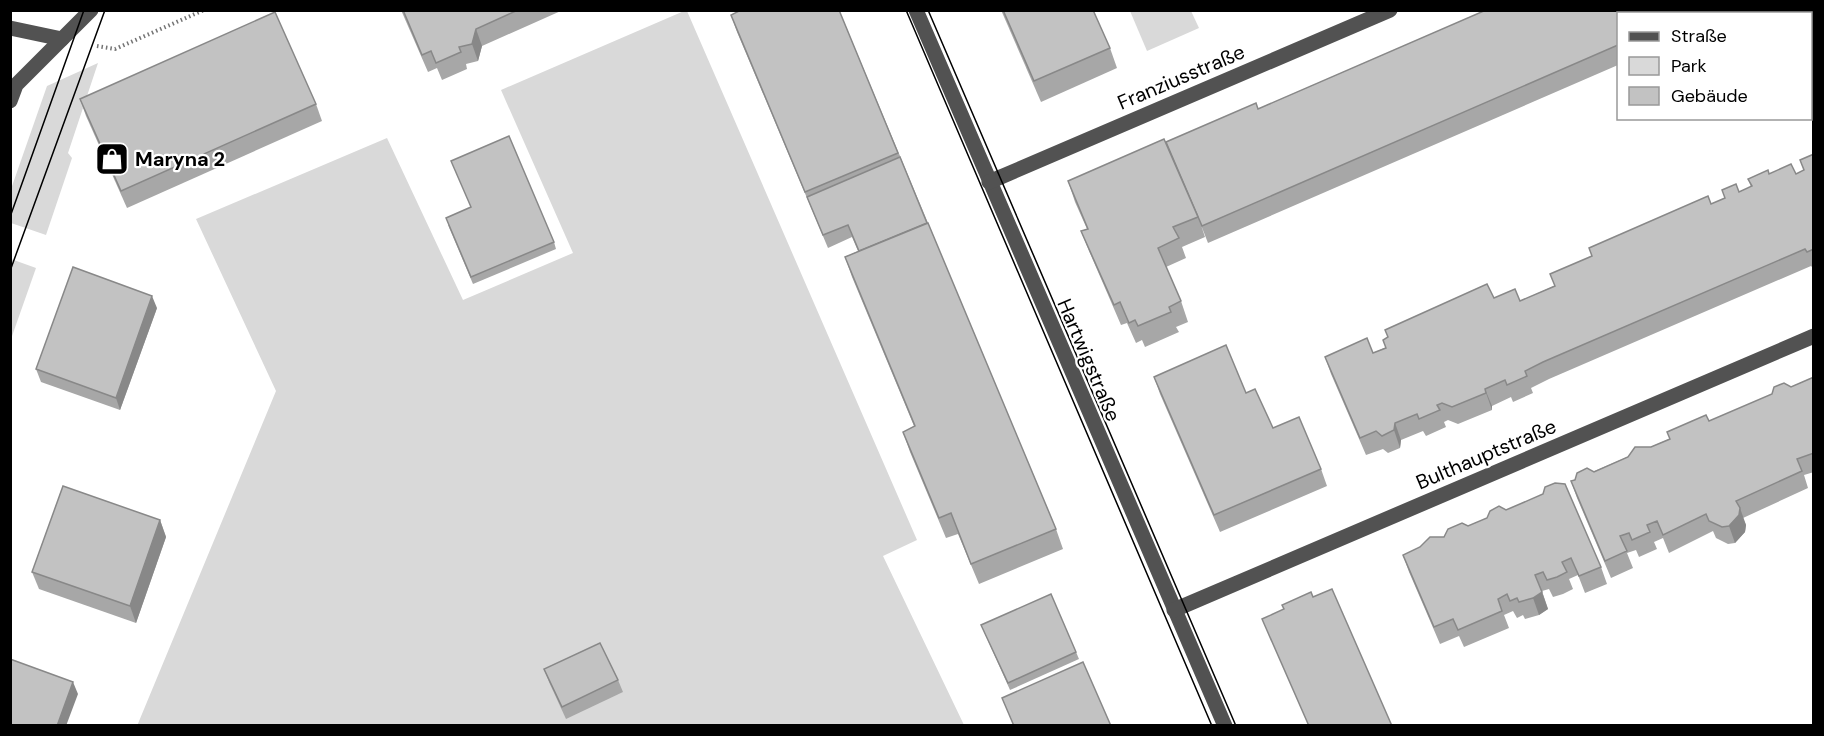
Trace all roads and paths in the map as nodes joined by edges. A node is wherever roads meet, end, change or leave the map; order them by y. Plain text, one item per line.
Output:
1 (91, 10) edge
2 (204, 10) edge
3 (916, 10) edge
4 (1390, 10) edge
5 (10, 28) edge
6 (62, 39) junction
7 (10, 101) edge
8 (989, 182) junction
9 (1814, 336) edge
10 (1174, 610) junction
11 (1225, 726) edge

1 - 6 street
2 - 6 path
3 - 8 street, Hartwigstraße
4 - 8 street, Franziusstraße
5 - 6 street
6 - 7 street
8 - 10 street, Hartwigstraße
9 - 10 street, Bulthauptstraße
10 - 11 street, Hartwigstraße

